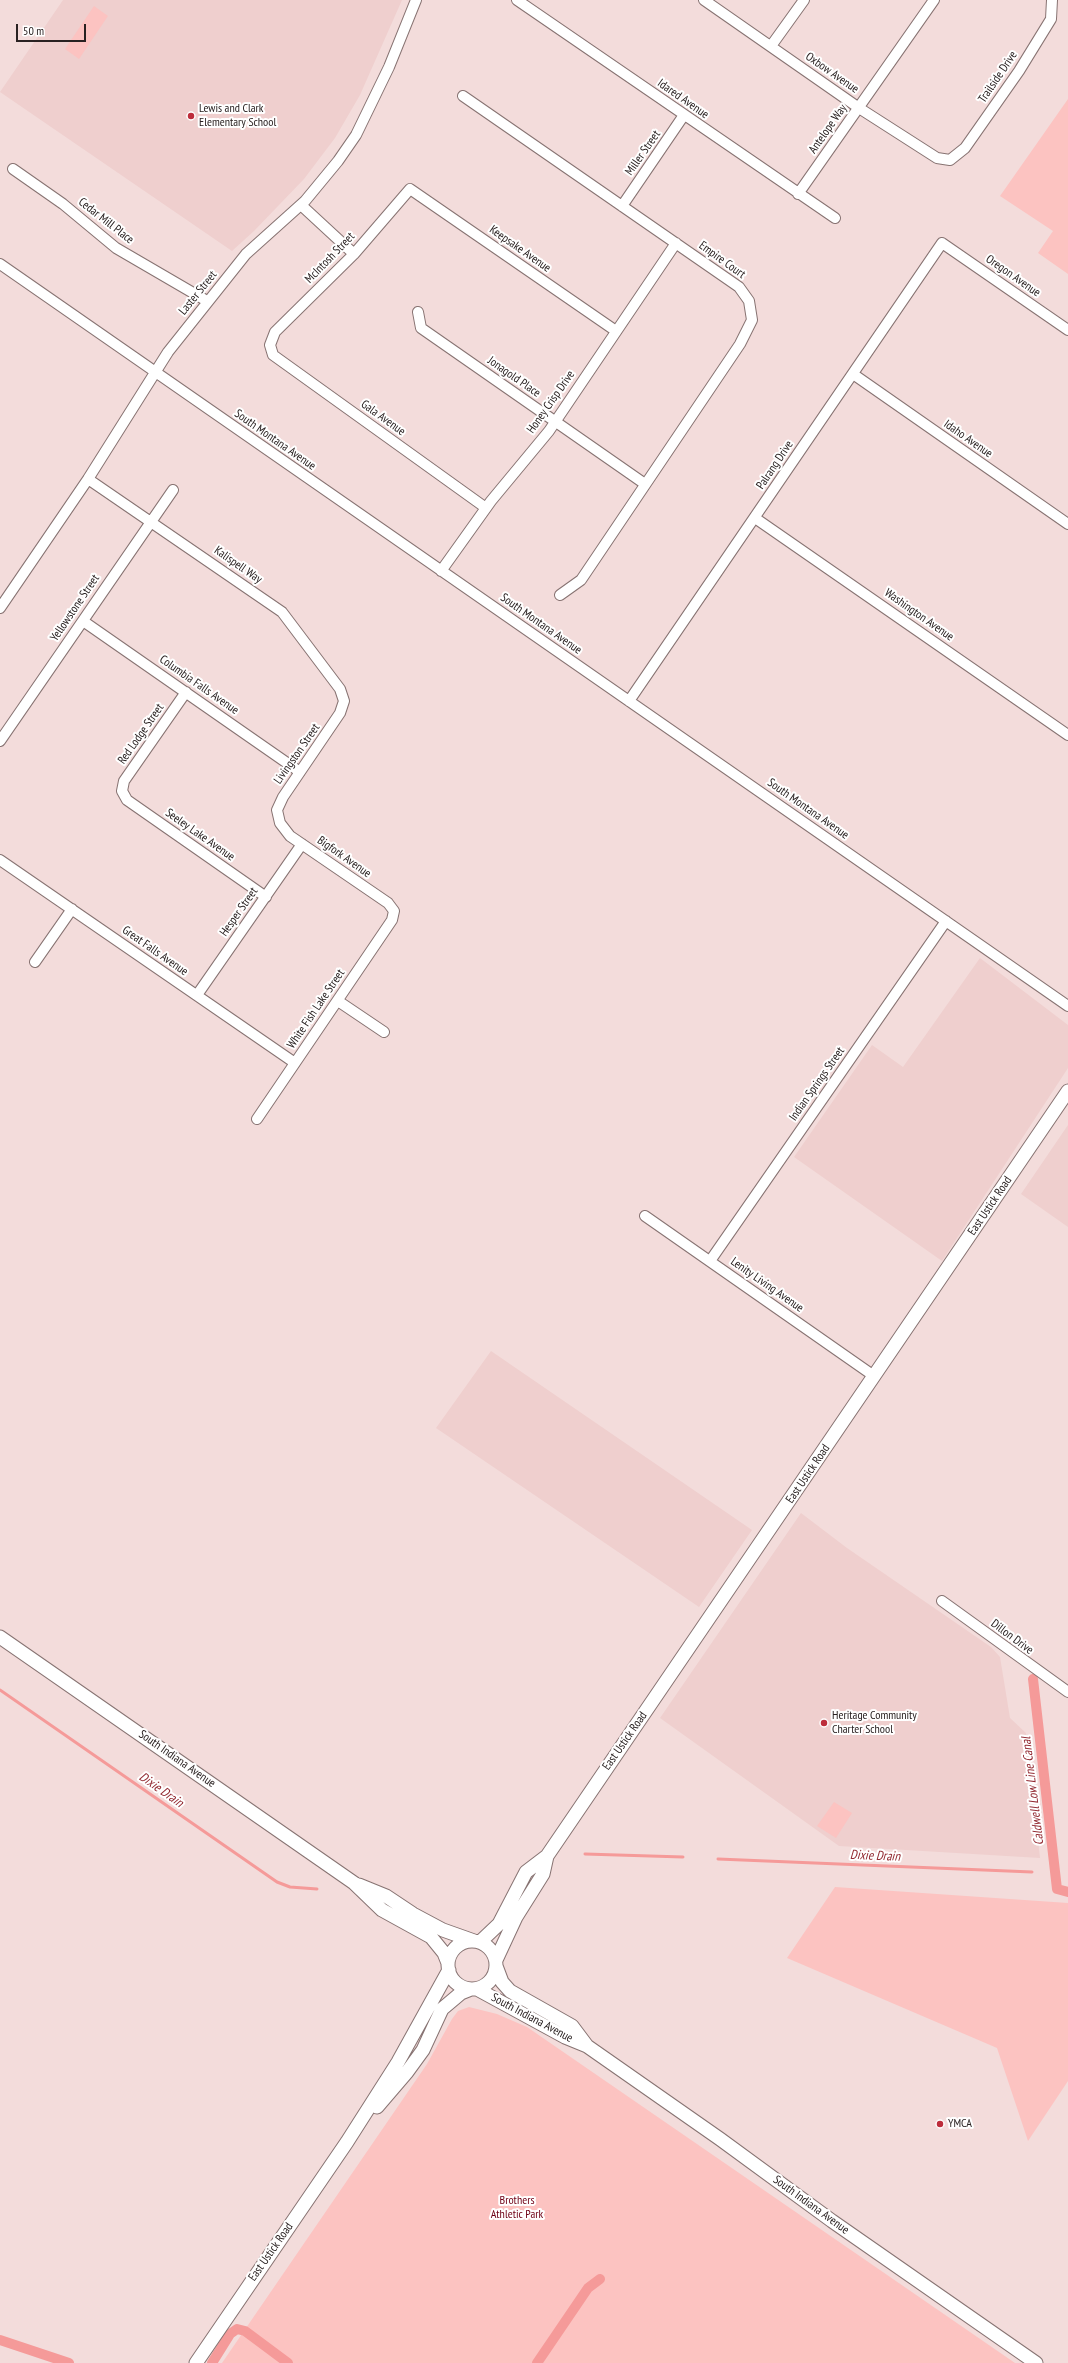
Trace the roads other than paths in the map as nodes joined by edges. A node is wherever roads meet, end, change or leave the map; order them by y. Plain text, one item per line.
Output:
1 (416, 0) edge
2 (517, 0) edge
3 (704, 0) edge
4 (804, 0) edge
5 (934, 0) edge
6 (1052, 0) edge
7 (770, 46) junction
8 (463, 96) dead end
9 (859, 108) junction
10 (684, 116) junction
11 (950, 160) joint
12 (13, 169) dead end
13 (410, 189) joint
14 (798, 194) junction
15 (301, 205) junction
16 (622, 206) junction
17 (835, 218) dead end
18 (676, 243) junction
19 (942, 243) joint
20 (354, 254) junction
21 (0, 264) edge
22 (207, 301) junction
23 (418, 312) dead end
24 (1068, 330) edge
25 (616, 331) junction
26 (270, 345) joint
27 (155, 372) junction
28 (853, 374) junction
29 (555, 421) junction
30 (88, 479) junction
31 (646, 484) junction
32 (173, 490) dead end
33 (486, 508) junction
34 (754, 518) junction
35 (150, 521) junction
36 (1068, 524) edge
37 (441, 570) junction
38 (560, 595) dead end
39 (0, 608) edge
40 (83, 620) junction
41 (186, 692) junction
42 (344, 701) joint
43 (629, 701) junction
44 (1068, 735) edge
45 (0, 741) edge
46 (300, 772) junction
47 (122, 791) joint
48 (280, 823) joint
49 (302, 844) junction
50 (0, 860) edge
51 (266, 897) junction
52 (72, 909) junction
53 (394, 911) joint
54 (946, 921) junction
55 (35, 962) dead end
56 (197, 995) junction
57 (338, 1001) junction
58 (1068, 1006) edge
59 (384, 1032) dead end
60 (295, 1063) junction
61 (1068, 1091) edge
62 (257, 1119) dead end
63 (645, 1216) dead end
64 (710, 1261) junction
65 (874, 1376) junction
66 (942, 1601) dead end
67 (0, 1637) edge
68 (1068, 1692) edge
69 (547, 1856) junction
70 (354, 1883) junction
71 (477, 1941) junction
72 (496, 1963) junction
73 (448, 1967) junction
74 (474, 1989) junction
75 (587, 2046) junction
76 (347, 2142) junction
77 (196, 2363) edge
78 (1036, 2363) edge

1 - 15 street, Laster Street
2 - 10 street, Idared Avenue
3 - 7 street, Oxbow Avenue
4 - 7 street
5 - 9 street, Antelope Way
6 - 11 street, Trailside Drive
7 - 9 street, Oxbow Avenue
8 - 16 street, Empire Court
9 - 11 street, Oxbow Avenue
9 - 14 street, Antelope Way
10 - 14 street, Idared Avenue
10 - 16 street, Miller Street
12 - 22 street, Cedar Mill Place
13 - 20 street, McIntosh Street
13 - 25 street, Keepsake Avenue
14 - 17 street, Idared Avenue
15 - 20 street
15 - 22 street, Laster Street
16 - 18 street, Empire Court
18 - 25 street, Honey Crisp Drive
18 - 31 street, Empire Court
19 - 24 street, Oregon Avenue
19 - 28 street, Palrang Drive
20 - 26 street, McIntosh Street
21 - 27 street, South Montana Avenue
22 - 27 street, Laster Street
23 - 29 street, Jonagold Place
25 - 29 street, Honey Crisp Drive
26 - 33 street, Gala Avenue
27 - 30 street, Laster Street
27 - 37 street, South Montana Avenue
28 - 34 street, Palrang Drive
28 - 36 street, Idaho Avenue
29 - 31 street, Jonagold Place
29 - 33 street, Honey Crisp Drive
30 - 35 street, Kalispell Way
30 - 39 street, Laster Street
31 - 38 street, Empire Court
32 - 35 street, Yellowstone Street
33 - 37 street, Honey Crisp Drive
34 - 43 street, Palrang Drive
34 - 44 street, Washington Avenue
35 - 40 street, Yellowstone Street
35 - 42 street, Kalispell Way
37 - 43 street, South Montana Avenue
40 - 41 street, Columbia Falls Avenue
40 - 45 street, Yellowstone Street
41 - 46 street, Columbia Falls Avenue
41 - 47 street, Red Lodge Street
42 - 46 street, Livingston Street
43 - 54 street, South Montana Avenue
46 - 48 street, Livingston Street
47 - 51 street, Seeley Lake Avenue
48 - 49 street, Bigfork Avenue
49 - 51 street, Hesper Street
49 - 53 street, Bigfork Avenue
50 - 52 street, Great Falls Avenue
51 - 56 street, Hesper Street
52 - 55 street
52 - 56 street, Great Falls Avenue
53 - 57 street, White Fish Lake Street
54 - 58 street, South Montana Avenue
54 - 64 street, Indian Springs Street
56 - 60 street, Great Falls Avenue
57 - 59 street
57 - 60 street, White Fish Lake Street
60 - 62 street, White Fish Lake Street
61 - 65 main road, East Ustick Road
63 - 64 street, Lenity Living Avenue
64 - 65 street, Lenity Living Avenue
65 - 69 main road, East Ustick Road
66 - 68 street, Dillon Drive
67 - 70 main road, South Indiana Avenue
69 - 71 main road, East Ustick Road
69 - 72 main road, East Ustick Road
70 - 71 main road, South Indiana Avenue
70 - 73 main road, South Indiana Avenue
71 - 72 main road
71 - 73 main road
72 - 74 main road
72 - 75 main road, South Indiana Avenue
73 - 74 main road
73 - 76 main road, East Ustick Road
74 - 75 main road, South Indiana Avenue
74 - 76 main road, East Ustick Road
75 - 78 main road, South Indiana Avenue
76 - 77 main road, East Ustick Road

